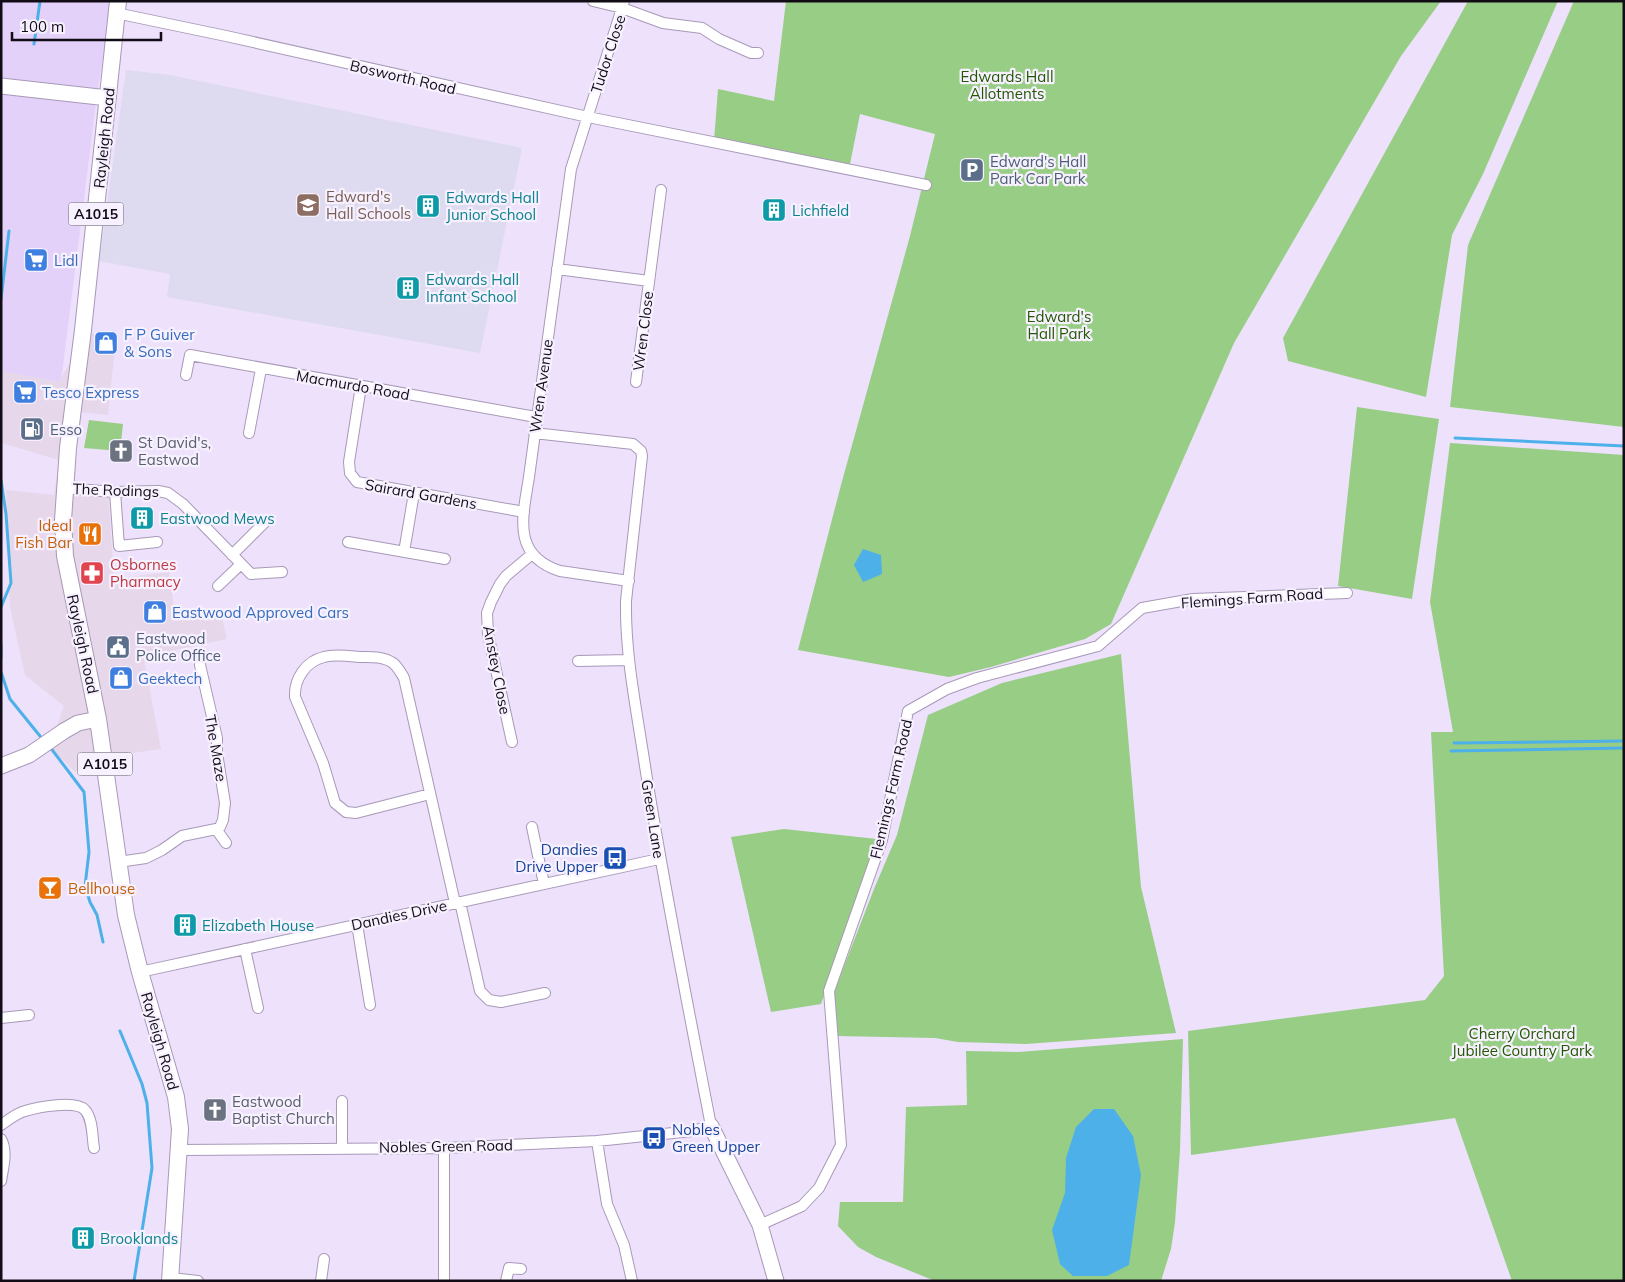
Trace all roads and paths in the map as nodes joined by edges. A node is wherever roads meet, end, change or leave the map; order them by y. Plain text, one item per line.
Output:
1 (593, 1) edge
2 (623, 5) edge
3 (117, 7) edge
4 (758, 53) dead end
5 (1, 86) edge
6 (108, 98) junction
7 (588, 117) junction
8 (926, 185) dead end
9 (662, 190) dead end
10 (557, 269) junction
11 (649, 281) junction
12 (261, 369) junction
13 (186, 375) dead end
14 (636, 382) dead end
15 (361, 386) junction
16 (536, 417) junction
17 (249, 433) dead end
18 (534, 433) junction
19 (64, 488) junction
20 (115, 492) junction
21 (414, 493) junction
22 (524, 512) junction
23 (265, 522) dead end
24 (157, 542) dead end
25 (348, 542) dead end
26 (404, 552) junction
27 (532, 554) junction
28 (232, 555) junction
29 (445, 560) dead end
30 (241, 564) junction
31 (282, 572) dead end
32 (629, 581) junction
33 (218, 586) dead end
34 (1347, 593) dead end
35 (629, 660) junction
36 (578, 661) dead end
37 (200, 665) dead end
38 (98, 718) junction
39 (512, 742) dead end
40 (1, 766) edge
41 (430, 794) junction
42 (532, 826) dead end
43 (216, 829) junction
44 (226, 843) dead end
45 (659, 858) junction
46 (118, 862) junction
47 (544, 884) junction
48 (458, 902) junction
49 (357, 924) junction
50 (245, 949) junction
51 (140, 972) junction
52 (545, 993) dead end
53 (370, 1005) dead end
54 (258, 1008) dead end
55 (29, 1015) dead end
56 (1, 1018) edge
57 (342, 1102) dead end
58 (1, 1124) edge
59 (711, 1126) junction
60 (1, 1138) edge
61 (598, 1141) junction
62 (94, 1148) dead end
63 (342, 1148) junction
64 (444, 1148) junction
65 (179, 1150) junction
66 (1, 1181) edge
67 (760, 1225) junction
68 (324, 1259) dead end
69 (521, 1269) dead end
70 (170, 1279) edge
71 (198, 1281) edge
72 (321, 1281) edge
73 (444, 1281) edge
74 (506, 1281) edge
75 (632, 1281) edge
76 (776, 1281) edge

1 - 2 street
2 - 4 street, Tudor Close
2 - 7 street, Tudor Close
3 - 6 main road, Rayleigh Road / A1015
3 - 7 street, Bosworth Road
5 - 6 street
6 - 19 main road, Rayleigh Road / A1015
7 - 8 street, Bosworth Road
7 - 10 street, Wren Avenue
9 - 11 street, Wren Close
10 - 11 street, Wren Close
10 - 16 street, Wren Avenue
11 - 14 street, Wren Close
12 - 13 street, Macmurdo Road
12 - 15 street, Macmurdo Road
12 - 17 street
15 - 16 street, Macmurdo Road
15 - 21 street, Sairard Gardens
16 - 18 street, Wren Avenue
18 - 22 street, Wren Avenue
18 - 32 street, Green Lane
19 - 20 street, The Rodings
19 - 38 main road, Rayleigh Road / A1015
20 - 24 street
20 - 28 street, The Rodings
21 - 22 street, Sairard Gardens
21 - 26 street
22 - 27 street, Wren Avenue
23 - 28 street
25 - 26 street
26 - 29 street
27 - 32 street
27 - 39 street, Anstey Close
28 - 30 street, The Rodings
30 - 31 street, The Rodings
30 - 33 street
32 - 35 street, Green Lane
34 - 67 street, Flemings Farm Road
35 - 36 street
35 - 45 street, Green Lane
37 - 43 street, The Maze
38 - 40 street
38 - 46 main road, Rayleigh Road / A1015
41 - 41 street
41 - 48 street
42 - 47 street
43 - 44 street
43 - 46 street
45 - 47 street, Dandies Drive
45 - 59 street, Green Lane
46 - 51 main road, Rayleigh Road / A1015
47 - 48 street, Dandies Drive
48 - 49 street, Dandies Drive
48 - 52 street
49 - 50 street, Dandies Drive
49 - 53 street
50 - 51 street, Dandies Drive
50 - 54 street
51 - 65 main road, Rayleigh Road / A1015
55 - 56 street
57 - 63 street
58 - 62 street
59 - 61 street, Nobles Green Road
59 - 67 street, Green Lane
60 - 66 street
61 - 64 street, Nobles Green Road
61 - 75 street
63 - 64 street, Nobles Green Road
63 - 65 street, Nobles Green Road
64 - 73 street
65 - 70 main road, Rayleigh Road / A1015
67 - 76 street, Green Lane
68 - 72 street
69 - 74 street
70 - 71 street

